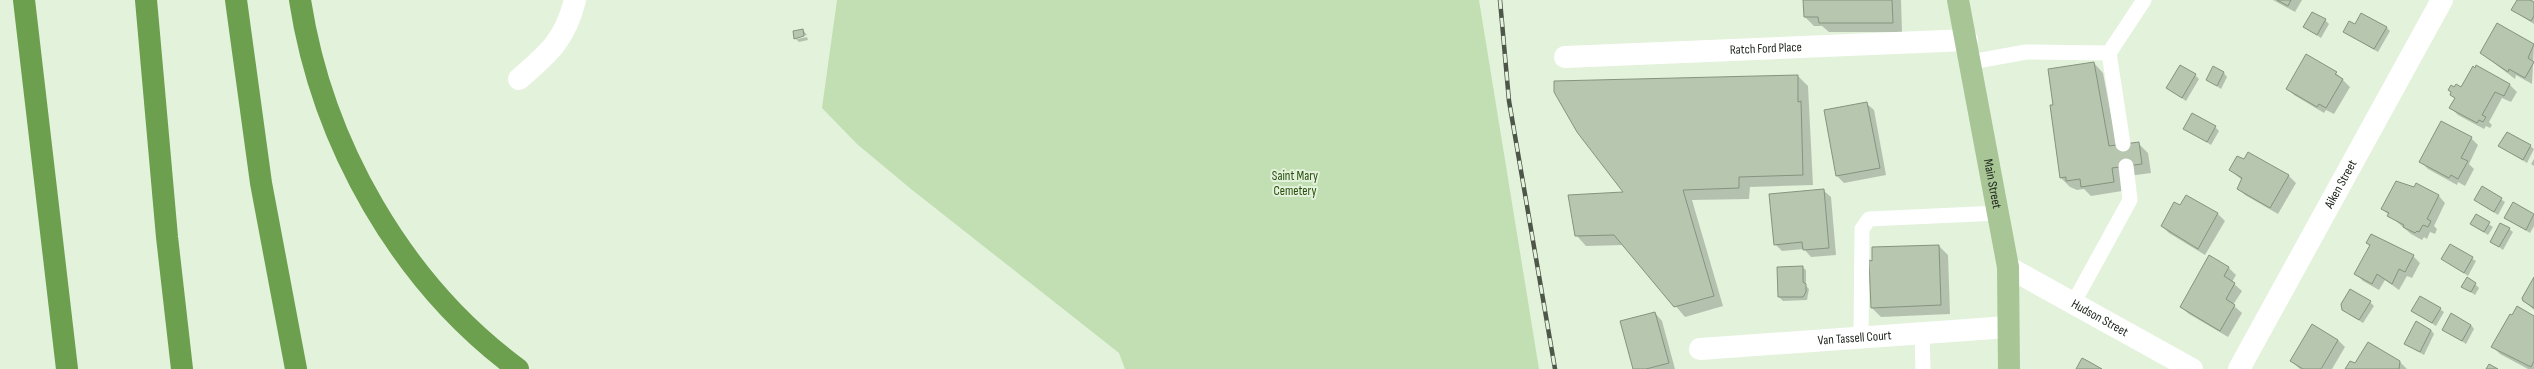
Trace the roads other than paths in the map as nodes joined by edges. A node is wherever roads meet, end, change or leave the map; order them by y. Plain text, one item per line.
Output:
1 (24, 0) edge
2 (146, 0) edge
3 (236, 0) edge
4 (300, 0) edge
5 (575, 0) edge
6 (1958, 0) edge
7 (2144, 0) edge
8 (2442, 0) edge
9 (1967, 40) junction
10 (2109, 53) junction
11 (1565, 57) dead end
12 (1970, 62) junction
13 (519, 79) dead end
14 (2123, 144) dead end
15 (2126, 166) dead end
16 (1998, 212) junction
17 (2008, 267) junction
18 (2074, 302) junction
19 (2008, 327) junction
20 (1922, 333) junction
21 (1861, 338) junction
22 (1700, 349) dead end
23 (68, 369) edge
24 (182, 369) edge
25 (296, 369) edge
26 (518, 369) edge
27 (1923, 369) edge
28 (2009, 369) edge
29 (2192, 369) edge
30 (2239, 369) edge

1 - 23 highway
2 - 24 highway
3 - 25 highway
4 - 26 highway
5 - 13 street
6 - 9 main road, Main Street
7 - 10 lane
8 - 30 street, Aiken Street
9 - 11 street, Ratch Ford Place
9 - 12 main road, Main Street
10 - 12 lane
10 - 14 lane
12 - 16 main road, Main Street
15 - 18 lane
16 - 17 main road, Main Street
16 - 21 lane
17 - 18 street, Hudson Street
17 - 19 main road, Main Street
18 - 29 street, Hudson Street
19 - 20 street, Van Tassell Court
19 - 28 main road, Main Street
20 - 21 street, Van Tassell Court
20 - 27 lane
21 - 22 street, Van Tassell Court

